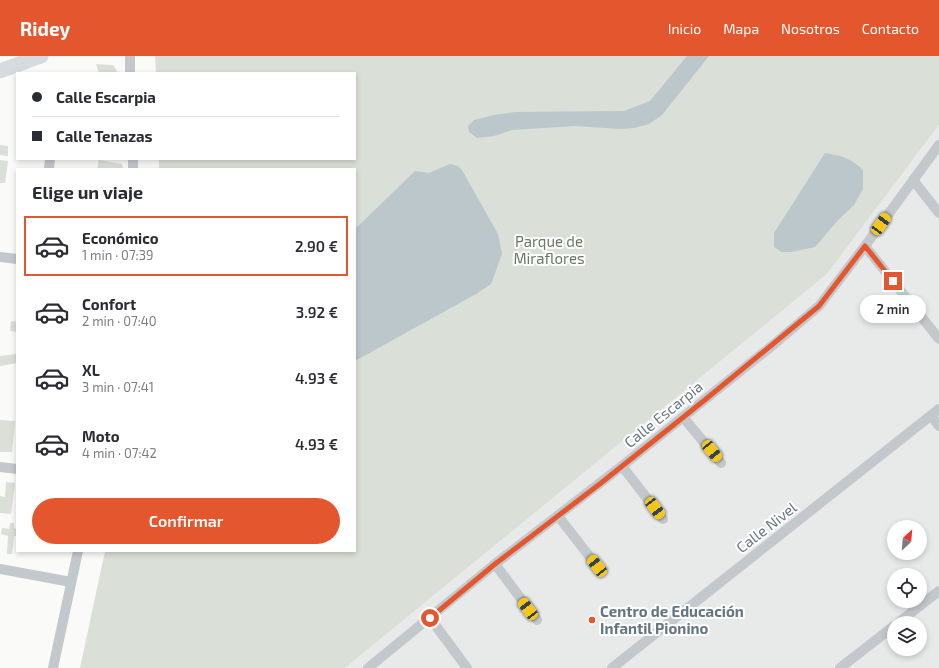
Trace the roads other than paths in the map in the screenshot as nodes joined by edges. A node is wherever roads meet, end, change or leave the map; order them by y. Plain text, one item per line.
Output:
1 (41, 56) edge
2 (130, 56) edge
3 (0, 71) edge
4 (130, 72) edge
5 (939, 145) edge
6 (913, 180) junction
7 (939, 213) edge
8 (865, 246) junction
9 (0, 257) edge
10 (16, 259) edge
11 (939, 339) edge
12 (935, 412) edge
13 (683, 417) junction
14 (939, 426) edge
15 (721, 463) dead end
16 (622, 466) junction
17 (0, 468) edge
18 (16, 469) edge
19 (558, 516) junction
20 (663, 519) dead end
21 (78, 552) edge
22 (495, 564) junction
23 (597, 566) dead end
24 (0, 569) edge
25 (71, 582) junction
26 (939, 591) edge
27 (907, 616) edge
28 (430, 618) junction
29 (537, 620) dead end
30 (887, 631) edge
31 (53, 668) edge
32 (368, 668) edge
33 (467, 668) edge
34 (612, 668) edge
35 (840, 668) edge

1 - 3 street
2 - 4 street
5 - 6 street, Calle Escarpia
6 - 7 street
6 - 8 street, Calle Escarpia
8 - 11 street
8 - 13 street, Calle Escarpia
9 - 10 street
12 - 14 street
12 - 34 street, Calle Nivel
13 - 15 street
13 - 16 street, Calle Escarpia
16 - 19 street, Calle Escarpia
16 - 20 street
17 - 18 street
19 - 22 street, Calle Escarpia
19 - 23 street
21 - 25 street
22 - 28 street, Calle Escarpia
22 - 29 street
24 - 25 street
25 - 31 street
26 - 27 street
28 - 32 street, Calle Escarpia
28 - 33 street
30 - 35 street

